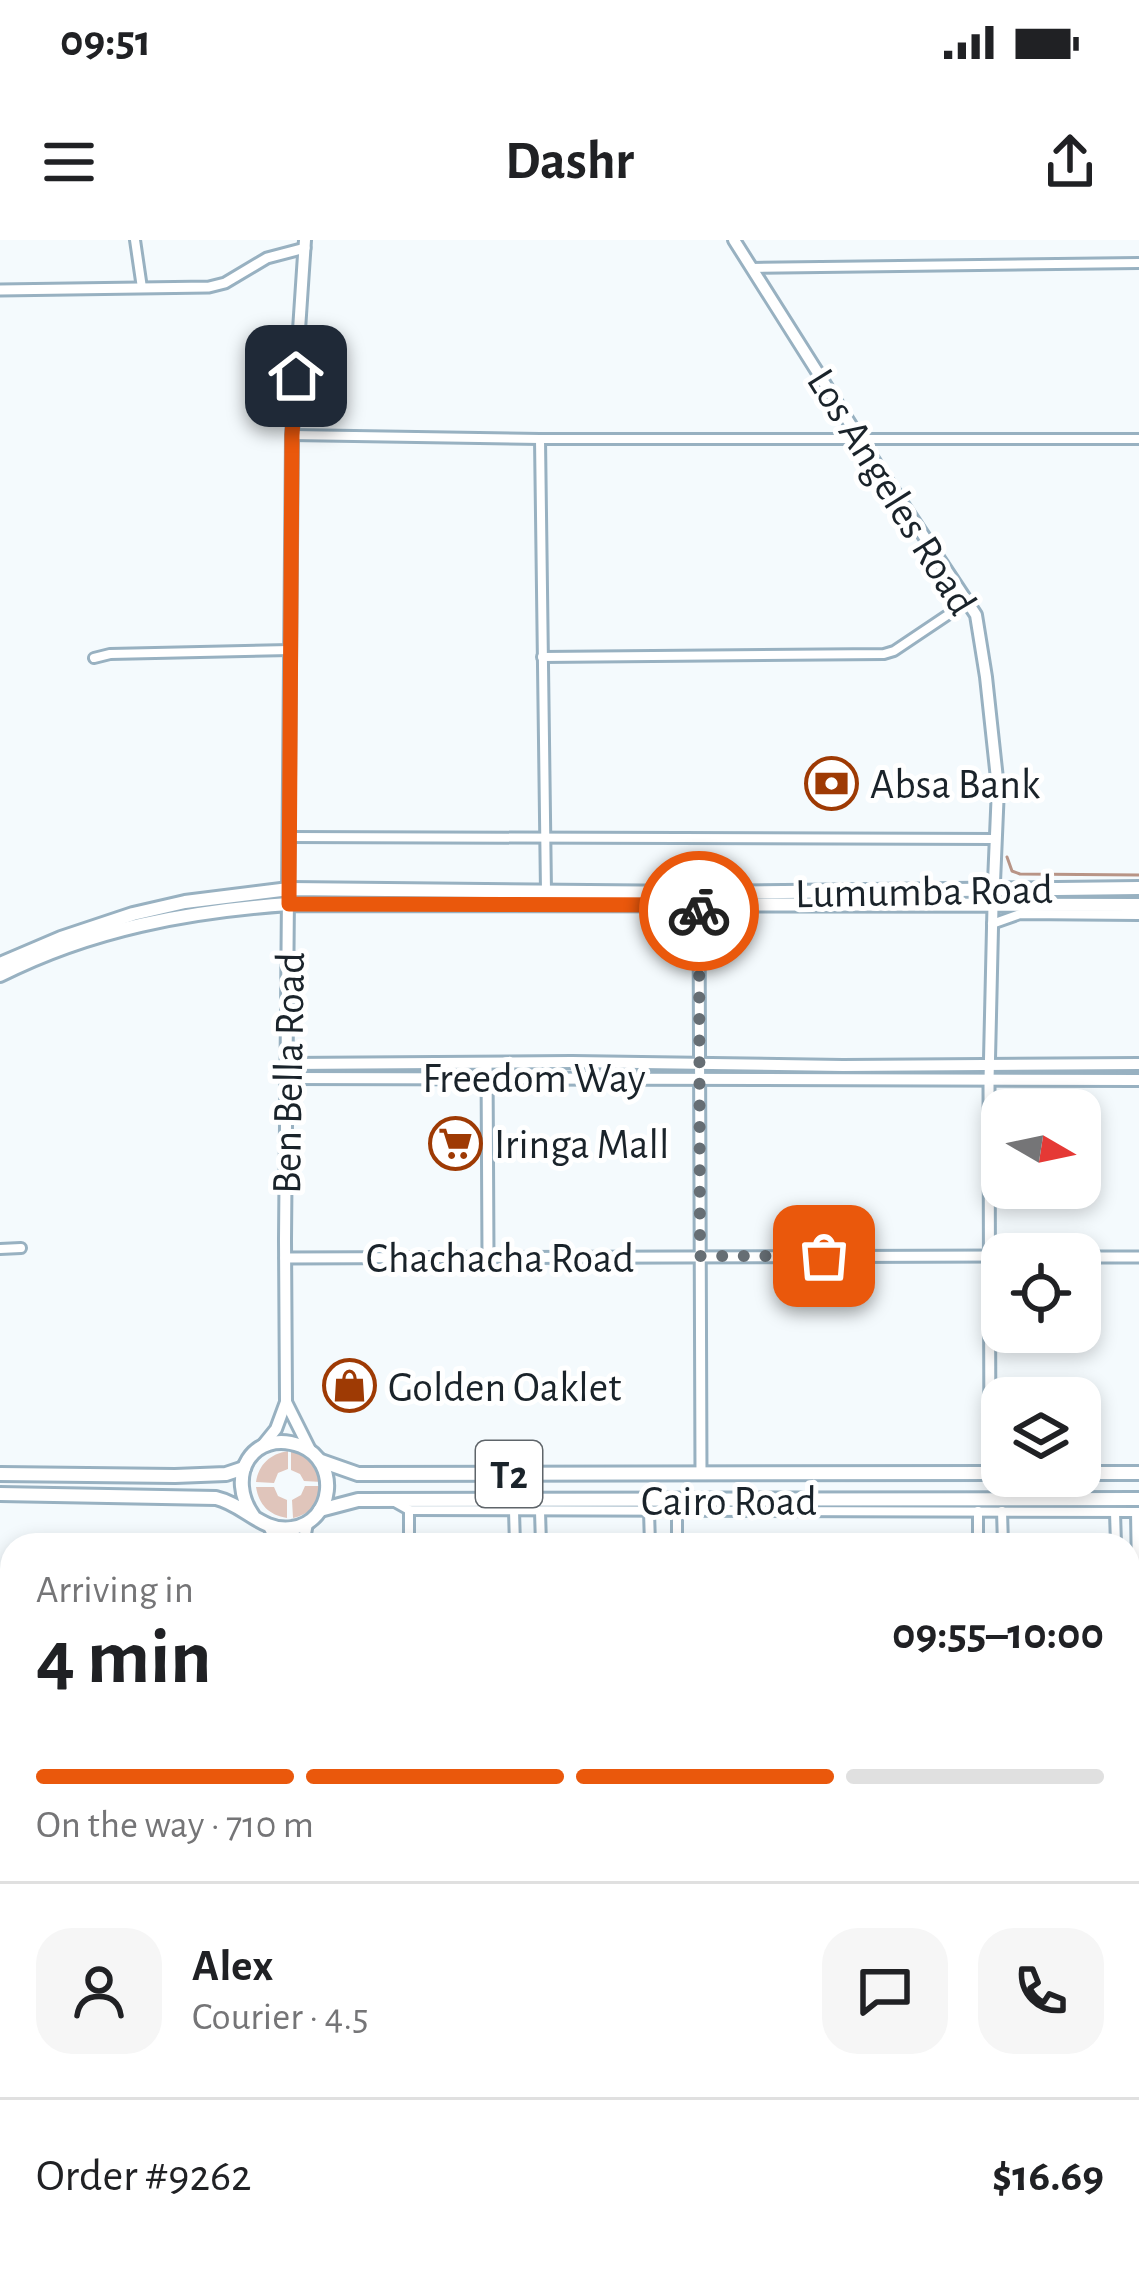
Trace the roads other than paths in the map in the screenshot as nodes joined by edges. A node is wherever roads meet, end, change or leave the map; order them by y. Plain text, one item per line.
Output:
1 (135, 240) edge
2 (734, 240) edge
3 (305, 244) edge
4 (1139, 263) edge
5 (752, 268) junction
6 (142, 287) junction
7 (0, 290) edge
8 (292, 435) junction
9 (859, 438) junction
10 (540, 439) junction
11 (1139, 439) edge
12 (968, 602) junction
13 (290, 650) junction
14 (542, 657) junction
15 (94, 658) dead end
16 (288, 837) junction
17 (545, 839) junction
18 (995, 839) junction
19 (993, 888) junction
20 (1139, 888) edge
21 (289, 889) junction
22 (546, 892) junction
23 (289, 904) junction
24 (699, 905) junction
25 (1139, 905) edge
26 (993, 906) junction
27 (1139, 915) edge
28 (992, 924) junction
29 (0, 964) edge
30 (0, 976) edge
31 (572, 1062) junction
32 (699, 1063) junction
33 (989, 1064) junction
34 (1139, 1064) edge
35 (487, 1070) junction
36 (288, 1071) junction
37 (572, 1077) junction
38 (699, 1078) junction
39 (1139, 1080) edge
40 (989, 1081) junction
41 (995, 1233) edge
42 (21, 1248) dead end
43 (0, 1249) edge
44 (488, 1256) junction
45 (700, 1256) junction
46 (981, 1256) edge
47 (1101, 1256) edge
48 (1139, 1257) edge
49 (285, 1258) junction
50 (286, 1402) junction
51 (256, 1452) junction
52 (316, 1456) junction
53 (244, 1468) junction
54 (1101, 1473) edge
55 (1113, 1473) junction
56 (1139, 1473) edge
57 (0, 1474) edge
58 (507, 1474) junction
59 (531, 1474) junction
60 (701, 1474) junction
61 (823, 1474) junction
62 (847, 1474) junction
63 (981, 1474) edge
64 (0, 1494) edge
65 (1090, 1499) joint
66 (391, 1500) junction
67 (823, 1500) junction
68 (847, 1500) junction
69 (472, 1505) junction
70 (511, 1505) junction
71 (536, 1505) junction
72 (616, 1505) junction
73 (793, 1505) junction
74 (1023, 1505) junction
75 (926, 1506) junction
76 (1114, 1506) junction
77 (1138, 1508) edge
78 (320, 1510) junction
79 (409, 1510) junction
80 (649, 1511) junction
81 (677, 1511) junction
82 (978, 1511) junction
83 (1002, 1511) junction
84 (254, 1517) junction
85 (307, 1523) junction
86 (268, 1526) junction
87 (272, 1533) edge
88 (305, 1533) edge
89 (409, 1533) edge
90 (513, 1533) edge
91 (540, 1533) edge
92 (650, 1533) edge
93 (677, 1533) edge
94 (978, 1533) edge
95 (1003, 1533) edge
96 (1115, 1533) edge

1 - 6 street
2 - 5 main road, Los Angeles Road
3 - 6 street
3 - 8 main road, Ben Bella Road
4 - 5 street
5 - 9 main road, Los Angeles Road
6 - 7 street
8 - 10 street
8 - 13 main road, Ben Bella Road
9 - 10 street
9 - 11 street
9 - 12 main road, Los Angeles Road
10 - 14 street
12 - 14 street
12 - 18 main road, Los Angeles Road
13 - 15 street
13 - 16 main road, Ben Bella Road
14 - 17 street
16 - 17 street
16 - 21 main road, Ben Bella Road
17 - 18 street
17 - 22 street
18 - 19 main road, Los Angeles Road
19 - 20 main road, Lumumba Road
19 - 22 main road, Lumumba Road
19 - 26 main road, Los Angeles Road
21 - 22 main road, Lumumba Road
21 - 23 main road, Ben Bella Road
21 - 29 main road, Lumumba Road
23 - 24 main road, Lumumba Road
23 - 30 main road, Lumumba Road
23 - 36 main road, Ben Bella Road
24 - 26 main road, Lumumba Road
24 - 32 street
25 - 26 main road, Lumumba Road
26 - 28 street
27 - 28 street
28 - 33 street
31 - 32 main road, Freedom Way
31 - 35 main road, Freedom Way
31 - 37 main road
32 - 33 main road, Freedom Way
32 - 38 street
33 - 34 main road, Freedom Way
33 - 40 street
35 - 36 main road, Freedom Way
35 - 37 main road, Freedom Way
35 - 44 street
36 - 49 main road, Ben Bella Road
37 - 38 main road, Freedom Way
38 - 40 main road, Freedom Way
38 - 45 street
39 - 40 main road, Freedom Way
40 - 41 street
42 - 43 street
44 - 45 street, Chachacha Road
44 - 49 street, Chachacha Road
45 - 46 street, Chachacha Road
45 - 60 street
47 - 48 street
49 - 50 main road, Ben Bella Road
50 - 51 main road
50 - 52 main road, Ben Bella Road
51 - 52 main road
51 - 53 main road
52 - 58 main road, Cairo Road / T2
52 - 78 main road
53 - 57 main road
53 - 84 main road
54 - 55 main road
55 - 56 main road
55 - 76 main road
58 - 59 main road, Cairo Road / T2
58 - 70 main road
59 - 60 main road, Cairo Road / T2
59 - 71 main road
60 - 61 main road, Cairo Road / T2
61 - 62 main road, Cairo Road / T2
61 - 67 main road
62 - 63 main road, Cairo Road / T2
62 - 68 main road
64 - 84 main road
65 - 74 main road, Cairo Road / T2
65 - 76 main road, Cairo Road / T2
66 - 69 main road, Cairo Road / T2
66 - 78 main road, Cairo Road / T2
66 - 79 street
67 - 68 main road, Cairo Road / T2
67 - 73 main road, Cairo Road / T2
68 - 75 main road, Cairo Road / T2
69 - 70 main road, Cairo Road / T2
69 - 79 street
70 - 71 main road, Cairo Road / T2
70 - 90 street
71 - 72 main road, Cairo Road / T2
71 - 91 street
72 - 73 main road, Cairo Road / T2
72 - 80 street
73 - 75 street
73 - 81 street
74 - 75 main road, Cairo Road / T2
74 - 76 street
74 - 83 street
75 - 82 street
76 - 77 main road, Cairo Road / T2
76 - 96 street
78 - 85 main road
79 - 89 street
80 - 81 street
80 - 92 street
81 - 93 street
82 - 83 street
82 - 94 street
83 - 95 street
84 - 86 main road
85 - 86 main road
85 - 88 main road
86 - 87 main road

